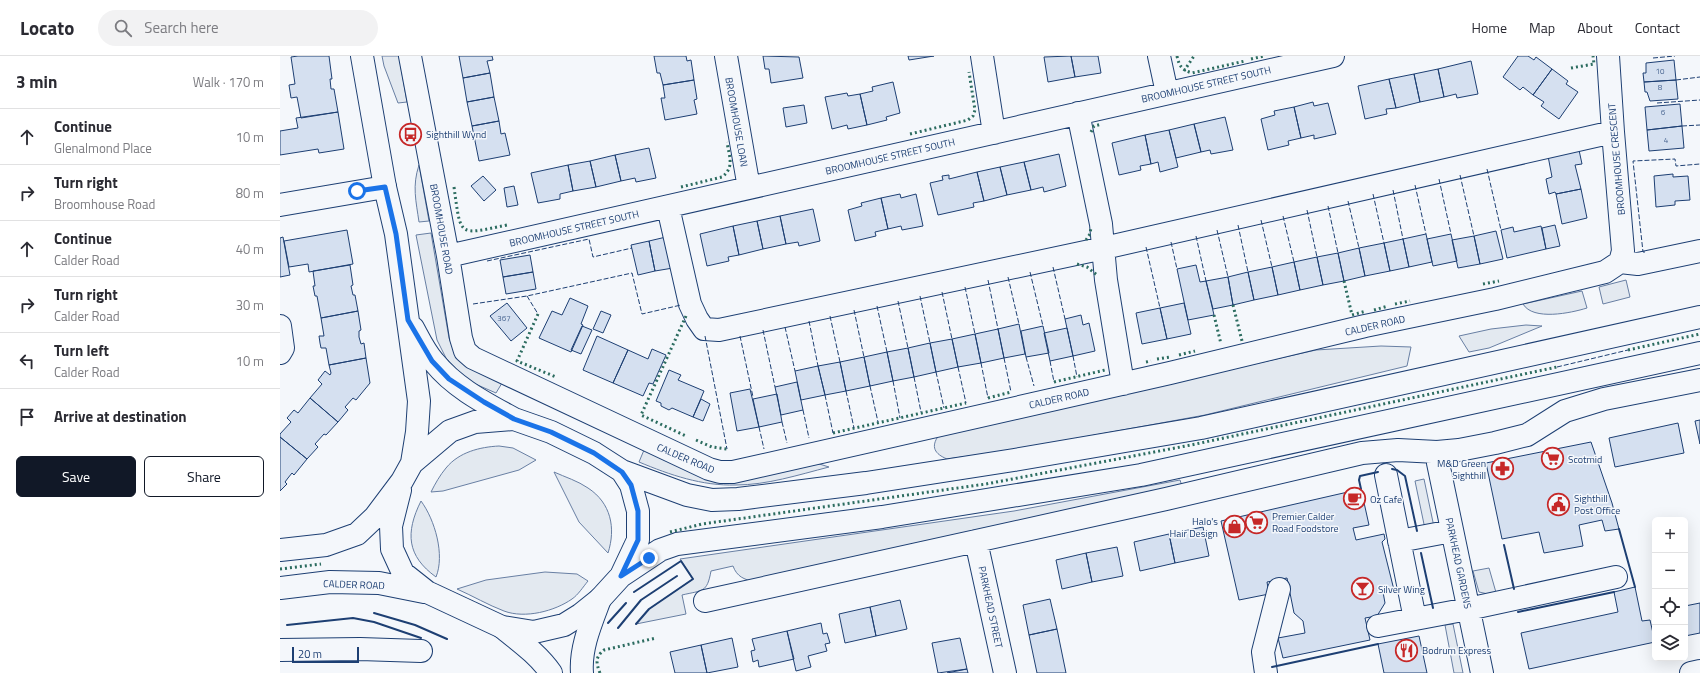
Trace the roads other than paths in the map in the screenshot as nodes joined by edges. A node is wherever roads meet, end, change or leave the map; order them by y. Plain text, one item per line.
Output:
1 (362, 56) edge
2 (410, 56) edge
3 (726, 56) edge
4 (982, 56) edge
5 (1159, 56) edge
6 (1333, 56) edge
7 (1608, 56) edge
8 (1167, 93) junction
9 (1078, 114) junction
10 (1613, 132) junction
11 (994, 133) junction
12 (385, 187) junction
13 (749, 188) junction
14 (280, 205) edge
15 (668, 207) junction
16 (1104, 248) junction
17 (1700, 251) edge
18 (448, 256) junction
19 (1620, 262) junction
20 (1700, 316) edge
21 (408, 320) junction
22 (280, 326) edge
23 (280, 353) edge
24 (1700, 353) edge
25 (510, 376) joint
26 (1700, 380) edge
27 (1123, 384) junction
28 (514, 419) junction
29 (1437, 452) junction
30 (407, 472) junction
31 (622, 472) junction
32 (1386, 475) dead end
33 (1452, 531) junction
34 (976, 541) junction
35 (1400, 541) junction
36 (280, 550) edge
37 (621, 576) junction
38 (1616, 577) dead end
39 (280, 588) edge
40 (1279, 588) dead end
41 (427, 592) junction
42 (600, 599) junction
43 (705, 601) dead end
44 (1468, 609) junction
45 (1415, 619) junction
46 (1378, 626) dead end
47 (502, 627) junction
48 (280, 650) edge
49 (421, 651) dead end
50 (1700, 671) edge
51 (551, 673) edge
52 (582, 673) edge
53 (1005, 673) edge
54 (1266, 673) edge
55 (1482, 673) edge
56 (1691, 673) edge

1 - 12 street
2 - 18 street, BROOMHOUSE ROAD
3 - 13 street, BROOMHOUSE LOAN
4 - 11 street
5 - 8 street
6 - 8 street, BROOMHOUSE STREET SOUTH
7 - 10 street, BROOMHOUSE CRESCENT
8 - 9 street, BROOMHOUSE STREET SOUTH
9 - 11 street, BROOMHOUSE STREET SOUTH
9 - 16 street
10 - 16 street
10 - 19 street, BROOMHOUSE CRESCENT
11 - 13 street, BROOMHOUSE STREET SOUTH
12 - 14 street
12 - 21 street
13 - 15 street, BROOMHOUSE STREET SOUTH
15 - 16 street
15 - 18 street, BROOMHOUSE STREET SOUTH
16 - 27 street
17 - 19 street
18 - 25 street, BROOMHOUSE ROAD
19 - 27 street, CALDER ROAD
20 - 31 street, CALDER ROAD
21 - 28 street
21 - 30 street
22 - 23 street
24 - 37 street, CALDER ROAD
25 - 27 street, CALDER ROAD
26 - 29 street
28 - 30 street, CALDER ROAD
28 - 31 street, CALDER ROAD
29 - 33 street, PARKHEAD GARDENS
29 - 34 street
30 - 36 street, CALDER ROAD
30 - 41 street, CALDER ROAD
31 - 37 street, CALDER ROAD
32 - 35 street
33 - 35 street
33 - 44 street, PARKHEAD GARDENS
34 - 43 street
34 - 53 street, PARKHEAD STREET
35 - 45 street
37 - 42 street, CALDER ROAD
38 - 44 street
39 - 41 street, CALDER ROAD
40 - 54 street
41 - 47 street, CALDER ROAD
42 - 47 street, CALDER ROAD
42 - 52 street
44 - 45 street
44 - 55 street, PARKHEAD GARDENS
45 - 46 street
47 - 51 street
48 - 49 street
50 - 56 street

